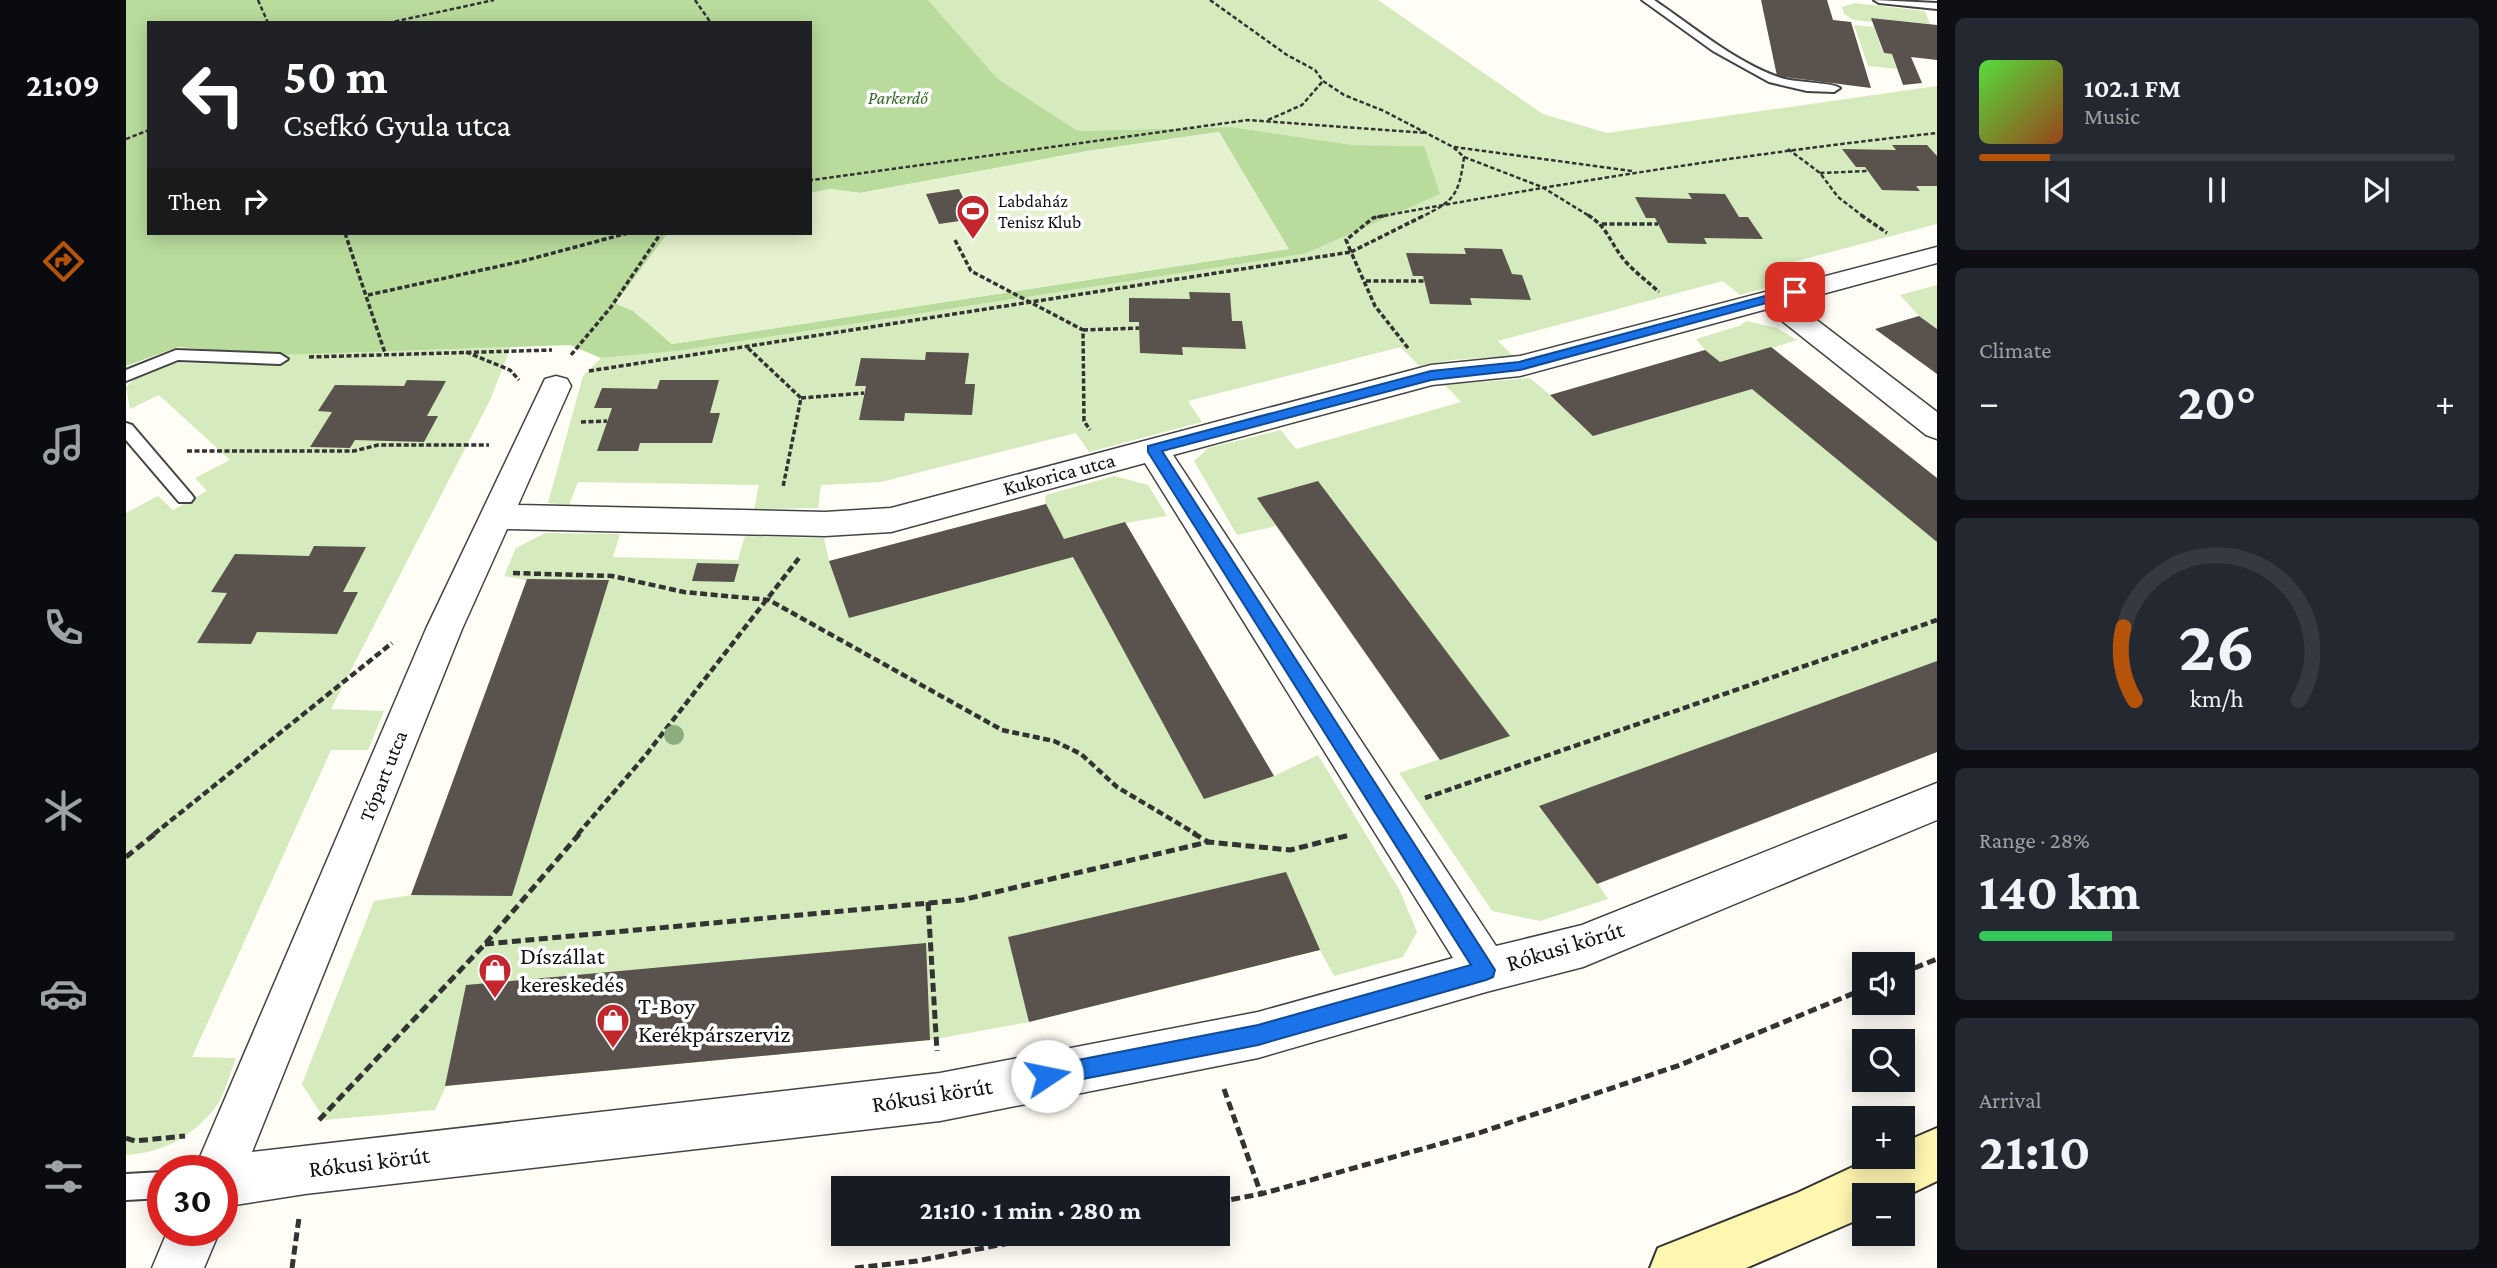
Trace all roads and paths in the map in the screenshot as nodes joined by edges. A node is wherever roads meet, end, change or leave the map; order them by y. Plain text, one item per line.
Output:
1 (258, 0) edge
2 (494, 0) edge
3 (695, 0) edge
4 (1210, 0) edge
5 (1647, 0) edge
6 (1879, 0) edge
7 (1937, 6) edge
8 (267, 21) edge
9 (397, 21) edge
10 (710, 21) edge
11 (1323, 81) junction
12 (1834, 88) dead end
13 (1264, 121) junction
14 (147, 132) edge
15 (1937, 132) edge
16 (1426, 133) junction
17 (126, 139) edge
18 (1453, 147) junction
19 (1788, 149) junction
20 (1464, 157) junction
21 (1638, 171) junction
22 (1868, 171) dead end
23 (1819, 173) junction
24 (812, 180) edge
25 (1542, 187) junction
26 (1448, 204) junction
27 (1602, 224) junction
28 (1658, 224) dead end
29 (1887, 233) dead end
30 (346, 235) edge
31 (620, 235) edge
32 (661, 235) edge
33 (955, 240) dead end
34 (1351, 252) junction
35 (1937, 255) edge
36 (1366, 281) junction
37 (1424, 281) dead end
38 (1659, 292) dead end
39 (368, 295) junction
40 (1770, 298) junction
41 (1031, 303) junction
42 (1139, 328) dead end
43 (1083, 331) junction
44 (748, 347) junction
45 (461, 351) junction
46 (385, 353) junction
47 (280, 359) joint
48 (565, 368) junction
49 (1431, 375) junction
50 (126, 376) edge
51 (864, 393) dead end
52 (801, 398) junction
53 (1937, 428) edge
54 (126, 429) edge
55 (528, 446) junction
56 (1153, 449) junction
57 (145, 450) junction
58 (1109, 461) junction
59 (185, 498) dead end
60 (495, 517) junction
61 (780, 523) junction
62 (825, 524) junction
63 (470, 573) junction
64 (769, 600) junction
65 (1937, 620) edge
66 (444, 628) junction
67 (1937, 801) edge
68 (1391, 824) junction
69 (1208, 842) junction
70 (126, 858) edge
71 (928, 902) junction
72 (485, 944) junction
73 (1937, 959) edge
74 (1915, 968) edge
75 (1486, 970) junction
76 (1852, 994) edge
77 (1208, 1044) junction
78 (940, 1097) junction
79 (318, 1121) dead end
80 (1937, 1154) edge
81 (226, 1155) edge
82 (238, 1179) edge
83 (147, 1186) edge
84 (126, 1187) edge
85 (1261, 1194) junction
86 (1230, 1200) edge
87 (187, 1246) edge
88 (994, 1246) edge
89 (178, 1268) edge
90 (855, 1268) edge
91 (1678, 1268) edge

1 - 8 path
2 - 9 path
3 - 10 path
4 - 11 path
5 - 12 lane
6 - 7 lane
11 - 13 path
11 - 16 path
13 - 16 path
13 - 24 path
14 - 17 path
15 - 19 path
16 - 18 path
18 - 20 path
18 - 21 path
19 - 21 path
19 - 23 path
20 - 25 path
20 - 26 path
21 - 25 path
22 - 23 path
23 - 29 path
25 - 26 path
25 - 27 path
26 - 34 path
26 - 34 path
27 - 28 path
27 - 38 path
30 - 39 path
31 - 39 path
32 - 48 path
33 - 41 path
34 - 36 path
34 - 41 path
35 - 40 street, Kukorica utca
36 - 37 path
36 - 49 path
39 - 46 path
40 - 49 street, Kukorica utca
40 - 53 street
41 - 43 path
41 - 44 path
42 - 43 path
43 - 58 path
44 - 48 path
44 - 52 path
45 - 46 path
45 - 48 path
45 - 48 path
46 - 47 path
47 - 50 lane
48 - 55 street, Tópart utca
49 - 56 street, Kukorica utca
51 - 52 path
52 - 61 path
54 - 57 lane
55 - 57 path
55 - 60 street, Tópart utca
56 - 58 street, Kukorica utca
56 - 68 street
57 - 59 lane
58 - 62 street, Kukorica utca
60 - 61 street, Kukorica utca
60 - 63 street, Tópart utca
61 - 62 street, Kukorica utca
62 - 64 path
63 - 64 path
63 - 66 street, Tópart utca
64 - 69 path
64 - 72 path
65 - 68 path
66 - 70 path
66 - 81 street, Tópart utca
67 - 75 street, Rókusi körút
68 - 69 path
68 - 75 street
69 - 71 path
71 - 72 path
71 - 78 path
72 - 79 path
73 - 74 path
75 - 77 street, Rókusi körút
76 - 85 path
77 - 78 street, Rókusi körút
77 - 85 path
78 - 82 street, Rókusi körút
80 - 91 main road
83 - 84 lane
85 - 86 path
87 - 89 street
88 - 90 path

